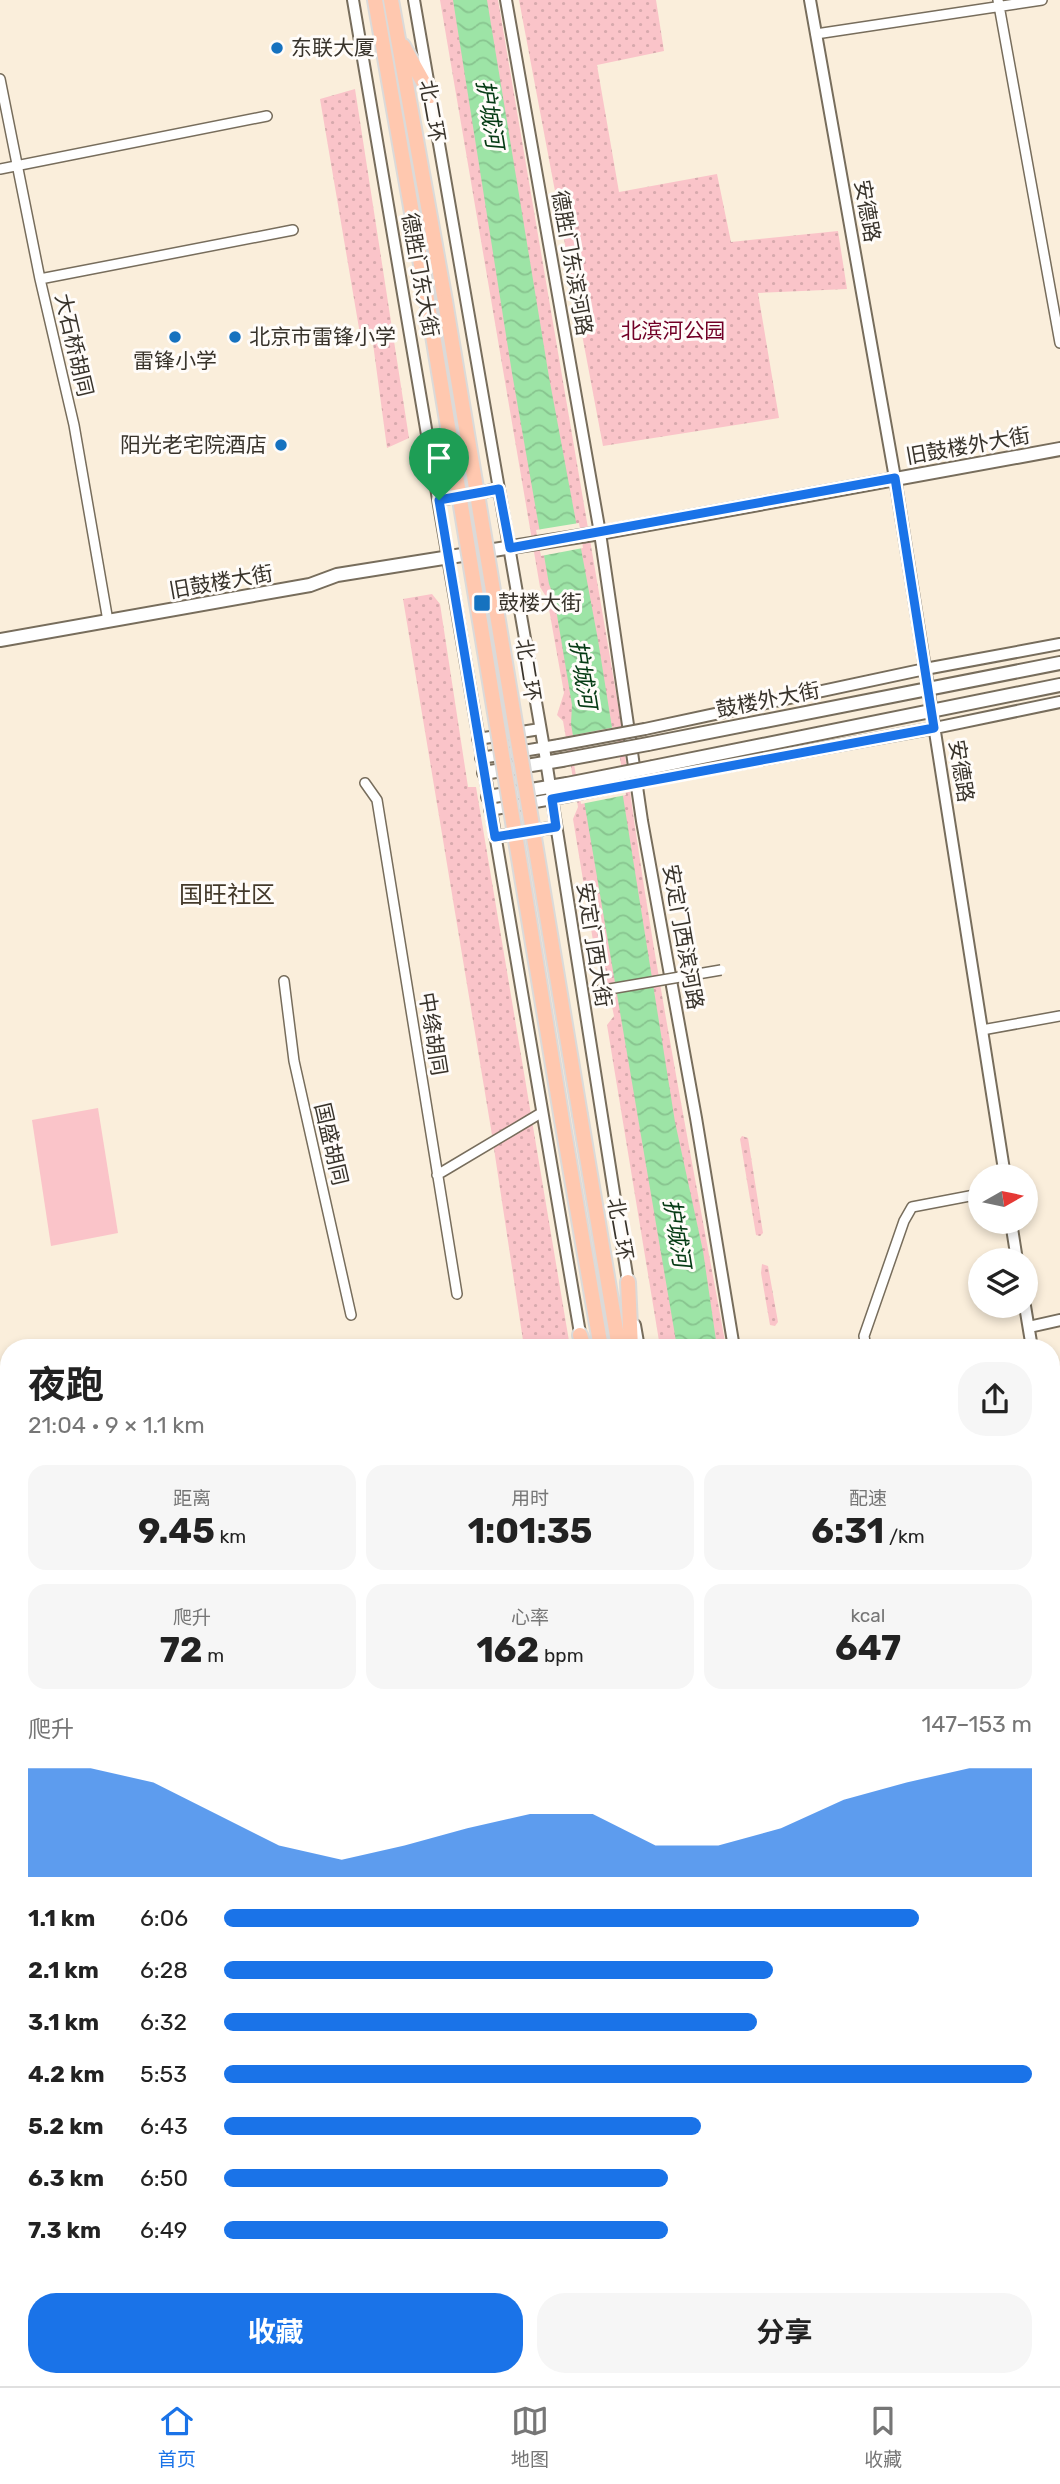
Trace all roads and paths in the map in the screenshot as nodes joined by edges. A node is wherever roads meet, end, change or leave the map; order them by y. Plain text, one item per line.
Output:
1 (353, 0) edge
2 (375, 0) edge
3 (391, 0) edge
4 (414, 0) edge
5 (506, 0) edge
6 (810, 0) edge
7 (1042, 0) edge
8 (998, 3) edge
9 (816, 34) junction
10 (397, 36) junction
11 (0, 79) edge
12 (430, 96) junction
13 (267, 116) dead end
14 (19, 165) junction
15 (0, 169) edge
16 (293, 230) dead end
17 (40, 279) junction
18 (1060, 343) edge
19 (1060, 449) edge
20 (895, 478) junction
21 (499, 489) junction
22 (439, 500) junction
23 (600, 533) junction
24 (510, 548) junction
25 (447, 557) junction
26 (108, 621) junction
27 (0, 640) edge
28 (1060, 644) edge
29 (1060, 663) edge
30 (925, 669) junction
31 (1060, 685) edge
32 (928, 688) junction
33 (1060, 702) edge
34 (931, 710) junction
35 (934, 728) junction
36 (540, 729) junction
37 (478, 739) junction
38 (544, 748) junction
39 (481, 758) junction
40 (546, 762) junction
41 (484, 773) junction
42 (654, 773) junction
43 (365, 783) dead end
44 (551, 793) junction
45 (489, 804) junction
46 (556, 827) junction
47 (495, 837) junction
48 (721, 970) dead end
49 (284, 981) dead end
50 (583, 994) junction
51 (1060, 1016) edge
52 (982, 1030) junction
53 (541, 1113) junction
54 (1002, 1164) edge
55 (437, 1174) junction
56 (968, 1196) edge
57 (628, 1282) junction
58 (457, 1294) dead end
59 (351, 1315) dead end
60 (1027, 1318) edge
61 (1060, 1320) edge
62 (1029, 1326) junction
63 (581, 1339) edge
64 (599, 1339) edge
65 (618, 1339) edge
66 (631, 1339) edge
67 (638, 1339) edge
68 (733, 1339) edge
69 (864, 1339) edge
70 (1031, 1339) edge

1 - 22 street, 德胜门东大街
2 - 64 highway, 北二环, bridge
3 - 10 highway, 北二环
4 - 12 street, 德胜门东大街
5 - 23 street, 德胜门东滨河路
6 - 9 street, 安德路
7 - 8 street
8 - 9 street
8 - 18 street
9 - 20 street, 安德路
10 - 12 highway
10 - 65 highway, 北二环, bridge
11 - 14 street, 大石桥胡同
12 - 21 street, 德胜门东大街
13 - 14 street
14 - 15 street
14 - 17 street, 大石桥胡同
16 - 17 street
17 - 26 street, 大石桥胡同
19 - 20 main road, 旧鼓楼外大街
20 - 23 main road, 旧鼓楼外大街
20 - 30 street, 安德路
21 - 22 street
21 - 24 street, 德胜门东大街
22 - 25 street, 德胜门东大街
23 - 24 main road, 旧鼓楼外大街
23 - 68 street, 安定门西滨河路
24 - 25 main road, 旧鼓楼大街
24 - 36 street, 安定门西大街
25 - 26 main road, 旧鼓楼大街
25 - 37 street
26 - 27 main road, 旧鼓楼大街
28 - 30 street, 鼓楼外大街
29 - 32 main road, 鼓楼外大街
30 - 32 street, 安德路
30 - 38 street, 鼓楼外大街, bridge
31 - 34 main road, 鼓楼外大街
32 - 34 street, 安德路
32 - 40 main road, 鼓楼外大街, bridge
33 - 35 street, 鼓楼外大街
34 - 35 street, 安德路
34 - 42 main road, 鼓楼外大街
35 - 42 street, 鼓楼外大街
35 - 52 street, 安德路
36 - 37 street
36 - 38 street, 安定门西大街
37 - 39 street
38 - 39 street
38 - 40 street, 安定门西大街
39 - 41 street
40 - 41 main road, 鼓楼外大街
40 - 44 street, 安定门西大街
41 - 45 street
42 - 44 main road, 鼓楼外大街, bridge
43 - 55 street, 中绦胡同
44 - 45 main road, 鼓楼外大街
44 - 46 street, 安定门西大街
45 - 47 street
46 - 47 street
46 - 50 street, 安定门西大街
47 - 53 street
48 - 50 street, bridge
49 - 59 street, 国盛胡同
50 - 57 street, 安定门西大街
51 - 52 street
52 - 54 street, 安德路
53 - 55 street
53 - 63 street
55 - 58 street, 中绦胡同
56 - 69 street
57 - 66 highway
57 - 67 street, 安定门西大街
60 - 62 street
61 - 62 street
62 - 70 street

